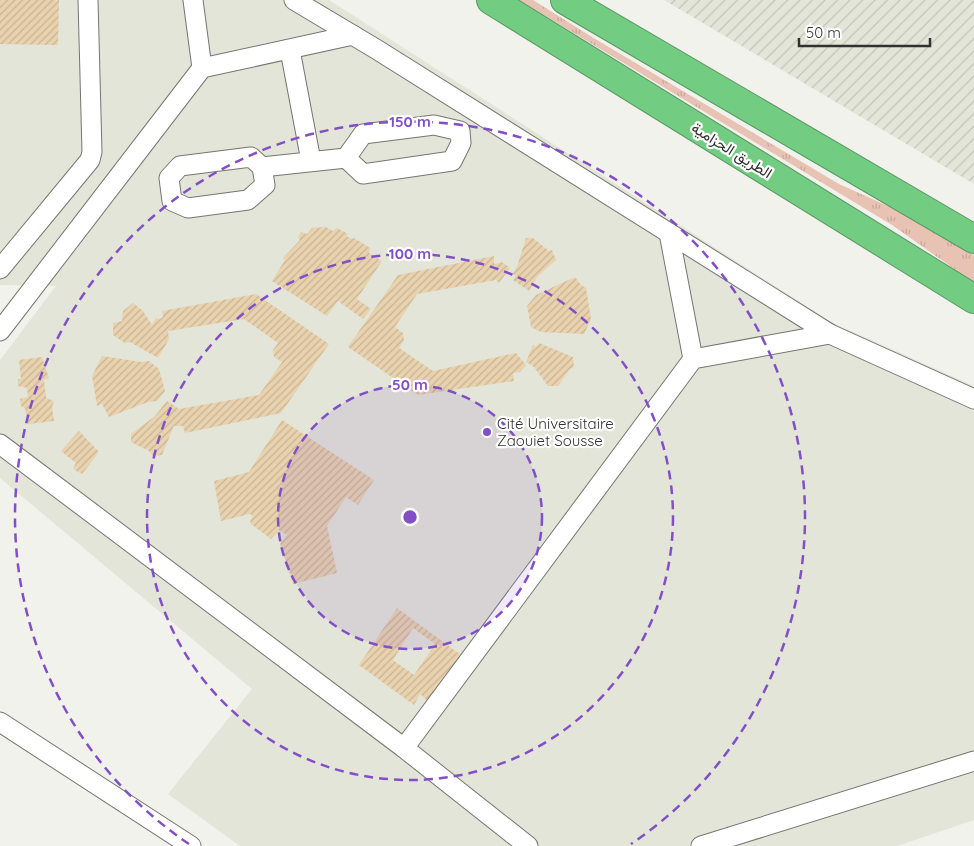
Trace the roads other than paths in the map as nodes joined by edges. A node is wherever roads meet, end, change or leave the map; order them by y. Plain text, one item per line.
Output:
1 (88, 0) edge
2 (194, 0) edge
3 (294, 0) edge
4 (470, 0) edge
5 (491, 0) edge
6 (571, 3) edge
7 (353, 34) junction
8 (560, 44) junction
9 (290, 50) junction
10 (202, 68) junction
11 (346, 158) junction
12 (311, 161) junction
13 (262, 167) junction
14 (669, 233) junction
15 (974, 239) edge
16 (0, 269) edge
17 (974, 299) edge
18 (0, 331) edge
19 (830, 334) junction
20 (693, 359) junction
21 (974, 399) edge
22 (0, 444) edge
23 (0, 722) edge
24 (404, 748) junction
25 (974, 762) edge
26 (191, 846) edge
27 (528, 846) edge
28 (701, 846) edge

1 - 16 street
2 - 10 street
3 - 7 street
4 - 8 highway
5 - 8 highway, الطريق الحزامية
6 - 15 highway
7 - 9 street
7 - 14 street
8 - 17 highway, الطريق الحزامية
9 - 10 street
9 - 12 street
10 - 18 street
11 - 11 street
11 - 12 street
12 - 13 street
13 - 13 street
14 - 19 street
14 - 20 street
19 - 20 street
19 - 21 street
20 - 24 street
22 - 24 street
23 - 26 street
24 - 27 street
25 - 28 street

